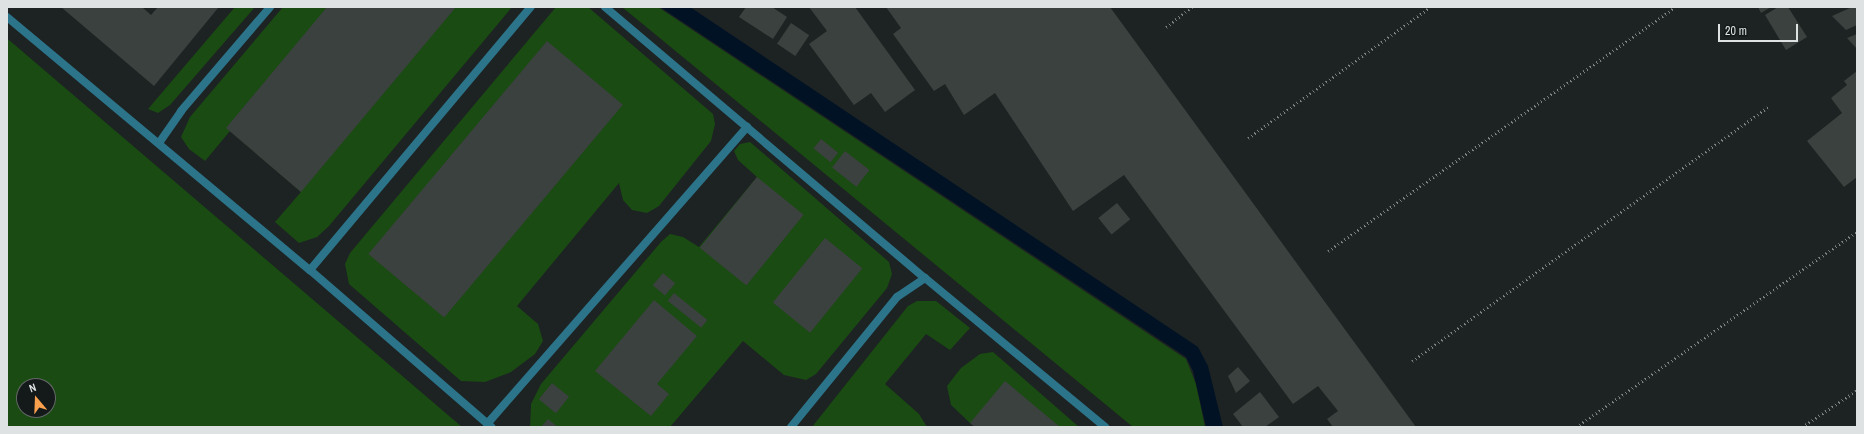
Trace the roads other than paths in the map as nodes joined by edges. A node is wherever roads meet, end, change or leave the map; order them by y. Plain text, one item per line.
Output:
1 (270, 7) edge
2 (531, 7) edge
3 (605, 7) edge
4 (7, 17) edge
5 (747, 127) junction
6 (159, 143) junction
7 (310, 270) junction
8 (925, 278) junction
9 (489, 426) edge
10 (791, 427) edge
11 (1105, 427) edge

1 - 6 lane
2 - 7 lane
3 - 5 lane
4 - 6 lane
5 - 8 lane
5 - 9 lane
6 - 7 lane
7 - 9 lane
8 - 10 lane
8 - 11 lane

